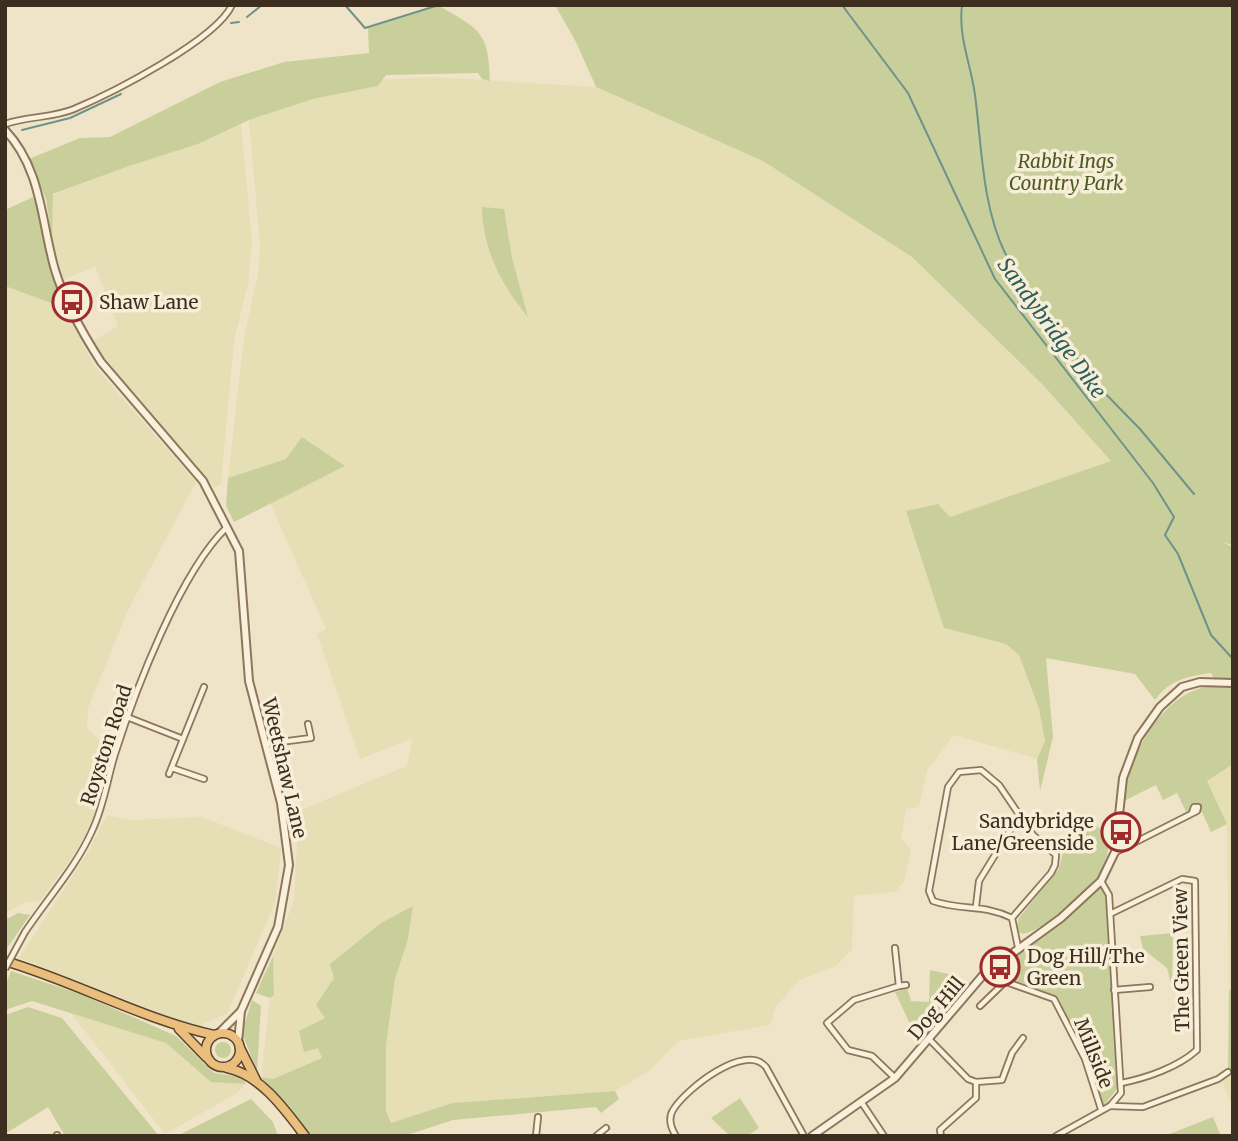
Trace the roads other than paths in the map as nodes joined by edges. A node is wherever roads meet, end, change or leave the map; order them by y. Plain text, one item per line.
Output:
1 (232, 5) edge
2 (5, 127) edge
3 (228, 527) junction
4 (1233, 683) edge
5 (204, 687) dead end
6 (127, 717) junction
7 (308, 724) dead end
8 (183, 738) junction
9 (265, 744) junction
10 (172, 768) junction
11 (169, 774) dead end
12 (204, 779) dead end
13 (1192, 813) dead end
14 (1021, 819) junction
15 (1115, 852) junction
16 (1101, 881) junction
17 (976, 906) junction
18 (1110, 914) junction
19 (1012, 918) junction
20 (1018, 947) junction
21 (895, 948) dead end
22 (5, 961) edge
23 (5, 968) edge
24 (984, 974) junction
25 (1006, 981) junction
26 (905, 985) dead end
27 (899, 986) junction
28 (1150, 987) dead end
29 (1114, 990) junction
30 (980, 1006) dead end
31 (241, 1011) junction
32 (176, 1027) junction
33 (216, 1034) junction
34 (1023, 1038) dead end
35 (929, 1039) junction
36 (239, 1045) junction
37 (210, 1061) junction
38 (225, 1068) junction
39 (1228, 1072) dead end
40 (895, 1078) junction
41 (976, 1082) junction
42 (258, 1083) junction
43 (1121, 1083) junction
44 (862, 1103) junction
45 (1110, 1106) junction
46 (1101, 1110) junction
47 (538, 1117) dead end
48 (606, 1128) dead end
49 (305, 1136) edge
50 (536, 1136) edge
51 (596, 1136) edge
52 (676, 1136) edge
53 (804, 1136) edge
54 (812, 1136) edge
55 (884, 1136) edge
56 (941, 1136) edge
57 (1056, 1136) edge

1 - 2 street
2 - 3 street
3 - 6 street, Royston Road
3 - 9 street, Weetshaw Lane
4 - 15 street
5 - 8 street
6 - 8 street
6 - 23 street, Royston Road, bridge
7 - 9 street
8 - 10 street
9 - 31 street, Weetshaw Lane
10 - 11 street
10 - 12 street
13 - 15 street
14 - 17 street
14 - 17 street
14 - 19 street
15 - 16 street
16 - 18 street
16 - 20 street, Dog Hill
17 - 19 street
18 - 29 street
18 - 43 street, The Green View
19 - 20 street
20 - 24 street, Dog Hill
21 - 27 street
22 - 32 highway
24 - 25 street, Millside
24 - 35 street, Dog Hill
25 - 30 street
25 - 46 street, Millside
26 - 27 street
27 - 40 street
28 - 29 street
29 - 43 street
31 - 33 street, Weetshaw Lane
31 - 36 street, Weetshaw Lane
32 - 33 highway
32 - 37 highway
33 - 36 highway
33 - 37 highway
34 - 41 street
35 - 40 street, Dog Hill
35 - 41 street
36 - 38 highway
36 - 42 highway
37 - 38 highway
38 - 42 highway
39 - 45 street
40 - 44 street, Dog Hill
41 - 56 street
42 - 49 highway
43 - 45 street
44 - 54 street, Dog Hill
44 - 55 street
45 - 46 street
46 - 57 street
47 - 50 street
48 - 51 street
52 - 53 street

